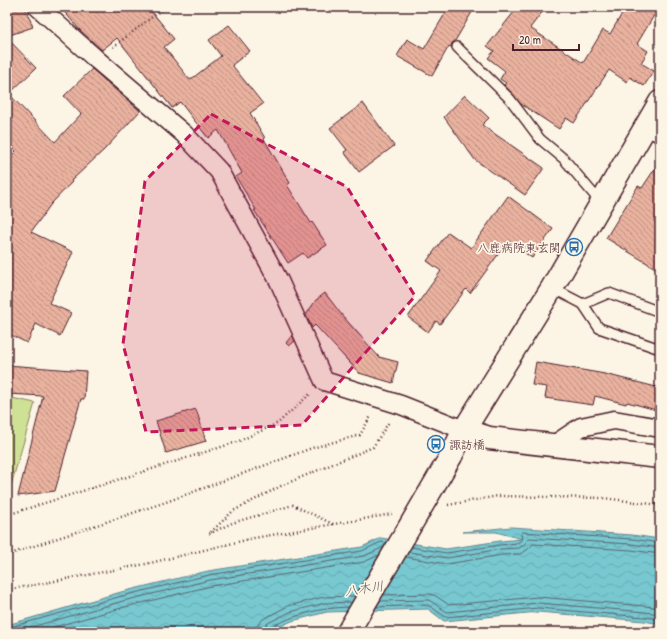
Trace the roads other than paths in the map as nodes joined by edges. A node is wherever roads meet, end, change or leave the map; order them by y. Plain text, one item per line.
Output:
1 (38, 7) edge
2 (457, 47) dead end
3 (660, 102) edge
4 (652, 134) edge
5 (601, 203) junction
6 (552, 288) junction
7 (583, 304) junction
8 (660, 312) edge
9 (660, 349) edge
10 (660, 428) edge
11 (464, 430) junction
12 (554, 445) junction
13 (660, 457) edge
14 (348, 632) edge

1 - 11 street
2 - 5 lane
3 - 4 street
4 - 5 street
5 - 6 street
6 - 7 lane
6 - 11 street
7 - 8 lane
7 - 9 lane
10 - 12 street
11 - 12 street
11 - 14 street, bridge
12 - 13 street

